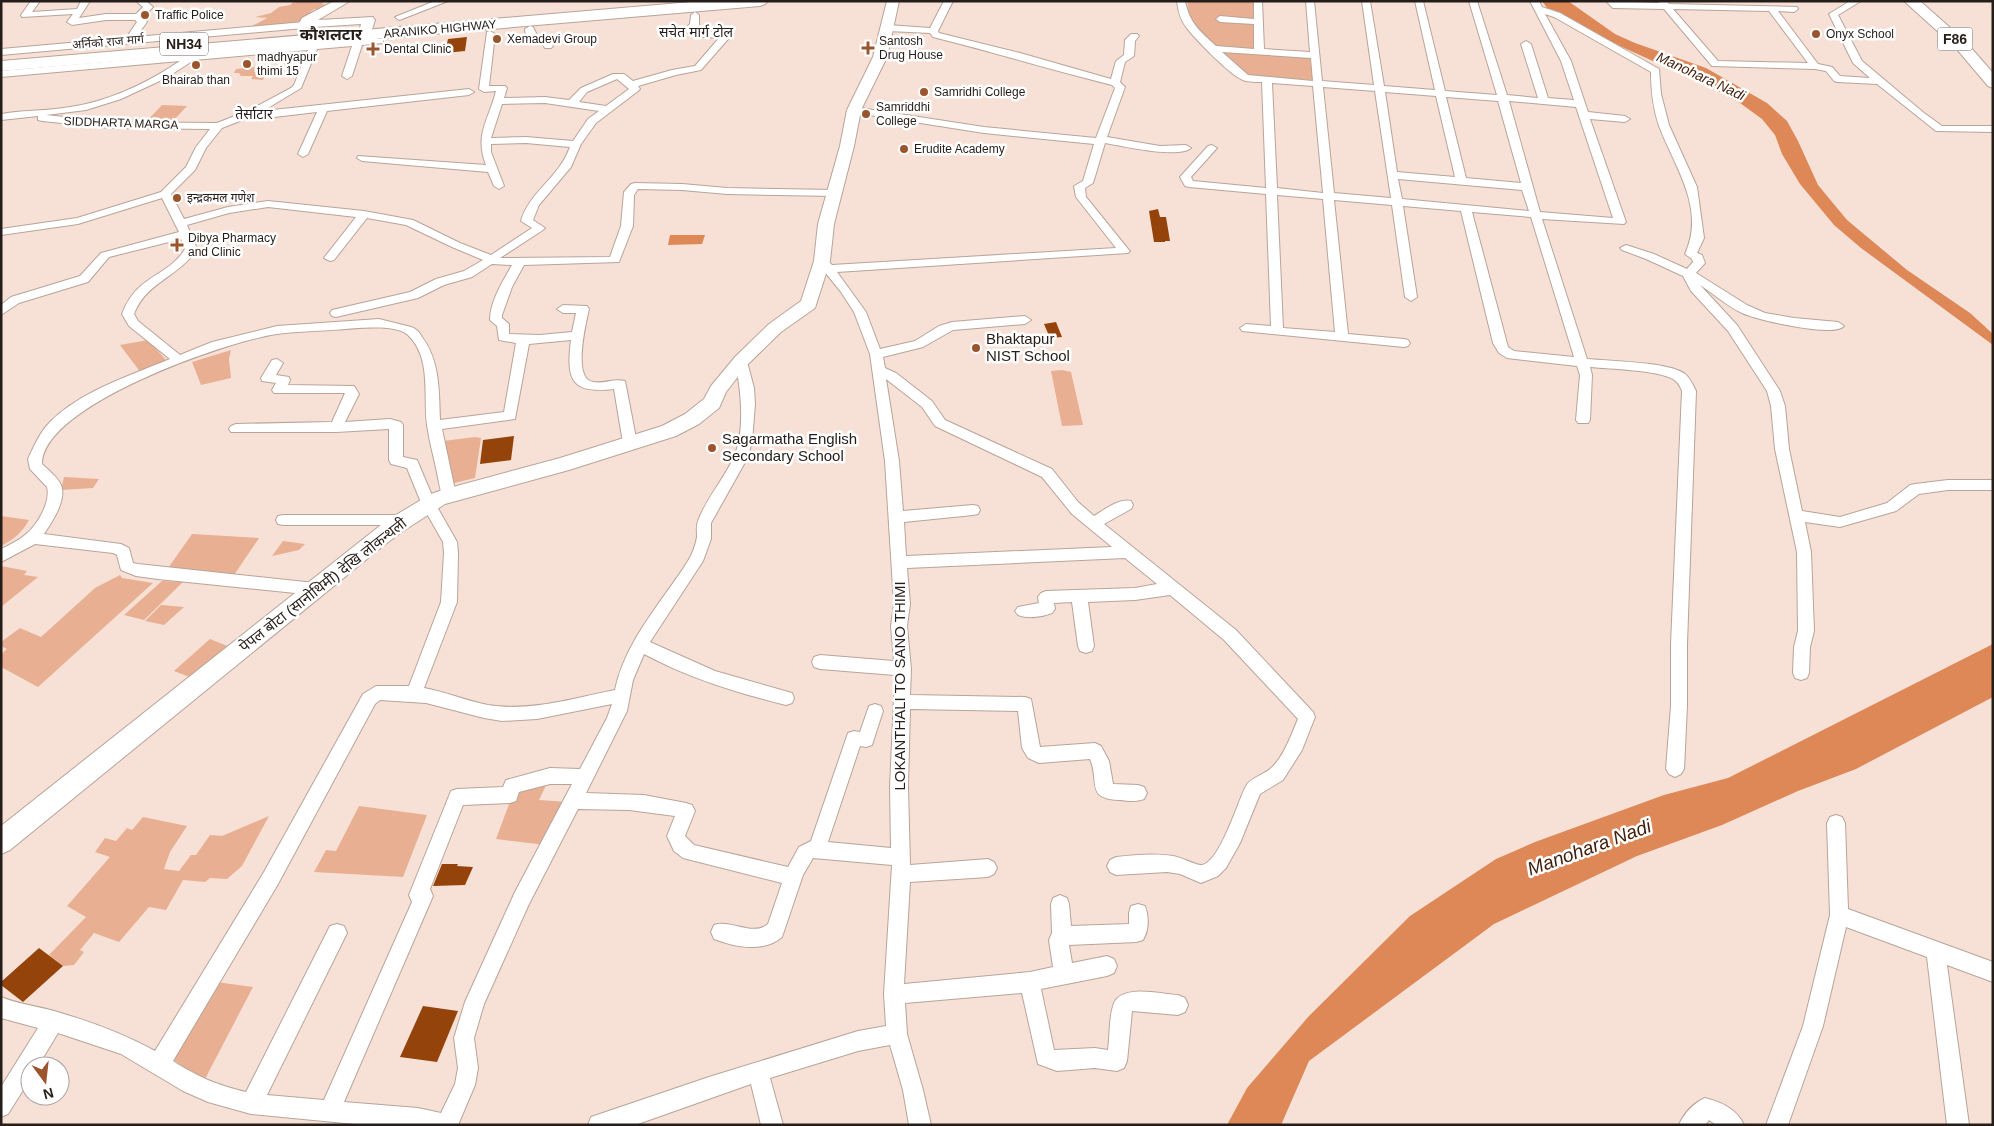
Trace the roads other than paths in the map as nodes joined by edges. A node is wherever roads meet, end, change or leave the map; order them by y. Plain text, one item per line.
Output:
1 (36, 1) edge
2 (86, 1) edge
3 (140, 1) edge
4 (344, 1) edge
5 (444, 1) edge
6 (680, 1) edge
7 (760, 1) edge
8 (893, 1) edge
9 (949, 1) edge
10 (1182, 1) edge
11 (1258, 1) edge
12 (1310, 1) edge
13 (1366, 1) edge
14 (1420, 1) edge
15 (1473, 1) edge
16 (1610, 1) edge
17 (1857, 1) edge
18 (1911, 1) edge
19 (1664, 4) edge
20 (1536, 5) edge
21 (1771, 8) junction
22 (1794, 8) dead end
23 (79, 11) junction
24 (696, 15) dead end
25 (138, 17) junction
26 (399, 17) dead end
27 (1220, 19) dead end
28 (1258, 22) junction
29 (304, 25) junction
30 (888, 28) junction
31 (530, 29) dead end
32 (364, 31) junction
33 (933, 31) junction
34 (490, 34) dead end
35 (1134, 36) dead end
36 (129, 41) junction
37 (380, 41) dead end
38 (1526, 44) dead end
39 (314, 46) junction
40 (548, 46) dead end
41 (1212, 49) junction
42 (1259, 51) junction
43 (1, 52) edge
44 (1314, 55) junction
45 (192, 58) junction
46 (1, 60) edge
47 (1, 66) edge
48 (1815, 66) junction
49 (1, 74) edge
50 (346, 76) dead end
51 (1267, 80) junction
52 (1877, 81) junction
53 (1115, 83) junction
54 (1993, 83) edge
55 (1318, 84) junction
56 (631, 85) junction
57 (1379, 88) junction
58 (469, 92) dead end
59 (1439, 93) junction
60 (1502, 98) junction
61 (499, 101) junction
62 (1544, 101) junction
63 (572, 103) junction
64 (1582, 104) junction
65 (608, 108) junction
66 (323, 109) junction
67 (854, 110) junction
68 (254, 112) junction
69 (25, 114) junction
70 (1585, 115) junction
71 (1, 117) edge
72 (1625, 119) dead end
73 (218, 126) junction
74 (1993, 129) edge
75 (1100, 140) junction
76 (486, 141) junction
77 (576, 144) junction
78 (1186, 148) dead end
79 (1212, 148) dead end
80 (303, 154) dead end
81 (362, 158) dead end
82 (492, 168) junction
83 (1394, 176) junction
84 (1461, 181) junction
85 (499, 186) dead end
86 (1527, 187) junction
87 (1270, 192) junction
88 (165, 194) junction
89 (835, 194) junction
90 (1330, 197) junction
91 (1398, 203) junction
92 (1466, 209) junction
93 (364, 214) junction
94 (1536, 215) junction
95 (184, 229) junction
96 (1, 232) edge
97 (1626, 248) dead end
98 (330, 258) dead end
99 (491, 259) junction
100 (520, 262) junction
101 (826, 265) junction
102 (1688, 275) junction
103 (1411, 296) dead end
104 (563, 309) dead end
105 (1, 311) edge
106 (336, 313) dead end
107 (1024, 320) dead end
108 (1838, 326) dead end
109 (1246, 328) dead end
110 (1277, 331) junction
111 (577, 335) junction
112 (1342, 337) junction
113 (523, 341) junction
114 (1404, 343) dead end
115 (876, 354) junction
116 (179, 360) junction
117 (741, 361) junction
118 (277, 363) dead end
119 (1581, 363) junction
120 (880, 371) junction
121 (1583, 420) dead end
122 (434, 425) junction
123 (336, 427) junction
124 (236, 429) dead end
125 (630, 443) junction
126 (410, 463) junction
127 (387, 465) dead end
128 (1993, 485) edge
129 (449, 495) junction
130 (429, 505) junction
131 (1126, 505) dead end
132 (973, 510) dead end
133 (1795, 515) junction
134 (897, 517) junction
135 (283, 520) dead end
136 (405, 520) junction
137 (1093, 523) junction
138 (32, 538) junction
139 (1127, 552) junction
140 (1, 556) edge
141 (900, 562) junction
142 (1173, 588) junction
143 (315, 589) junction
144 (1080, 596) junction
145 (1023, 611) dead end
146 (640, 644) junction
147 (1086, 646) dead end
148 (820, 662) dead end
149 (903, 670) junction
150 (1801, 674) dead end
151 (414, 694) junction
152 (623, 694) junction
153 (786, 698) dead end
154 (901, 702) junction
155 (875, 711) dead end
156 (1675, 769) dead end
157 (585, 777) junction
158 (1138, 793) dead end
159 (572, 800) junction
160 (1836, 823) dead end
161 (6, 833) edge
162 (816, 849) junction
163 (901, 865) junction
164 (1116, 866) dead end
165 (988, 868) dead end
166 (793, 877) junction
167 (1060, 904) dead end
168 (1138, 914) dead end
169 (1839, 915) junction
170 (721, 932) dead end
171 (337, 933) dead end
172 (1062, 936) junction
173 (1936, 952) junction
174 (1107, 966) dead end
175 (1993, 972) edge
176 (1064, 975) junction
177 (1030, 982) junction
178 (894, 994) junction
179 (1178, 1005) dead end
180 (1, 1007) edge
181 (54, 1021) junction
182 (897, 1034) junction
183 (159, 1064) junction
184 (757, 1074) junction
185 (251, 1104) junction
186 (1, 1108) edge
187 (330, 1110) junction
188 (447, 1125) edge
189 (599, 1125) edge
190 (772, 1125) edge
191 (920, 1125) edge
192 (1690, 1125) edge
193 (1733, 1125) edge
194 (1777, 1125) edge
195 (1958, 1125) edge

1 - 23 street
2 - 23 street
3 - 25 street
4 - 29 main road
5 - 26 street
6 - 32 highway, ARANIKO HIGHWAY / NH34
7 - 32 highway, ARANIKO HIGHWAY / NH34
8 - 30 main road, पेपल बोटा (सानोथिमी) देखि लोकन्थली
9 - 33 street
10 - 41 street
11 - 28 street
12 - 44 street
13 - 57 street
14 - 59 street
15 - 60 street
16 - 19 street
17 - 52 street
18 - 54 main road, F86
19 - 21 street
19 - 48 street
20 - 64 street
20 - 102 street
21 - 22 street
21 - 48 street
23 - 25 street
24 - 56 street
25 - 36 street
27 - 28 street
28 - 42 street
29 - 32 main road
29 - 36 street, अर्निको राज मार्ग
30 - 33 street
30 - 67 main road, पेपल बोटा (सानोथिमी) देखि लोकन्थली
31 - 40 street
32 - 37 street
32 - 39 street
32 - 46 highway, ARANIKO HIGHWAY / NH34
32 - 47 highway, ARANIKO HIGHWAY / NH34
32 - 50 street
33 - 53 street
34 - 61 street
35 - 53 street
36 - 43 street, अर्निको राज मार्ग
38 - 62 street
39 - 45 street
39 - 68 street
41 - 42 street
41 - 51 street
42 - 44 street
44 - 55 street
45 - 49 street
45 - 69 street
48 - 52 street
51 - 55 street
51 - 87 street
52 - 74 street
53 - 75 street
55 - 57 street
55 - 90 street
56 - 63 street
56 - 65 street
57 - 59 street
57 - 83 street
58 - 66 street
59 - 60 street
59 - 84 street
60 - 62 street
60 - 86 street
61 - 63 street
61 - 76 street
62 - 64 street
63 - 65 street
64 - 70 street
65 - 77 street
66 - 68 street
66 - 80 street
67 - 75 street
67 - 89 main road, पेपल बोटा (सानोथिमी) देखि लोकन्थली
68 - 73 street
69 - 71 street
69 - 73 street, SIDDHARTA MARGA
70 - 72 street
70 - 94 street
73 - 88 street
75 - 78 street
75 - 101 street
76 - 77 street
76 - 82 street
77 - 99 street
79 - 87 street
81 - 82 street
82 - 85 street
83 - 84 street
83 - 91 street
84 - 86 street
86 - 94 street
87 - 90 street
87 - 110 street
88 - 95 street
88 - 96 street
89 - 100 street
89 - 101 main road, पेपल बोटा (सानोथिमी) देखि लोकन्थली
90 - 91 street
90 - 112 street
91 - 92 street
91 - 103 street
92 - 94 street
92 - 119 street
93 - 95 street
93 - 98 street
93 - 99 street
94 - 119 street
95 - 105 street
95 - 116 street
97 - 102 street
99 - 100 street
99 - 106 street
100 - 113 street
101 - 115 street, LOKANTHALI TO SANO THIMI
101 - 117 main road, पेपल बोटा (सानोथिमी) देखि लोकन्थली
102 - 108 street
102 - 133 street
104 - 111 street
107 - 115 street
109 - 110 street
110 - 112 street
111 - 113 street
111 - 125 street
112 - 114 street
113 - 122 street
115 - 120 street, LOKANTHALI TO SANO THIMI
116 - 122 street
116 - 138 street
117 - 125 main road, पेपल बोटा (सानोथिमी) देखि लोकन्थली
117 - 146 street
118 - 123 street
119 - 121 street
119 - 156 street
120 - 134 street, LOKANTHALI TO SANO THIMI
120 - 137 street
122 - 129 street
123 - 124 street
123 - 126 street
125 - 129 main road, पेपल बोटा (सानोथिमी) देखि लोकन्थली
126 - 127 street
126 - 130 street
128 - 133 street
129 - 130 main road, पेपल बोटा (सानोथिमी) देखि लोकन्थली
130 - 136 main road, पेपल बोटा (सानोथिमी) देखि लोकन्थली
130 - 151 street
131 - 137 street
132 - 134 street
133 - 150 street
134 - 141 street, LOKANTHALI TO SANO THIMI
135 - 136 street
136 - 143 main road, पेपल बोटा (सानोथिमी) देखि लोकन्थली
137 - 139 street
138 - 140 street
138 - 143 street
139 - 141 street
139 - 142 street
141 - 149 street, LOKANTHALI TO SANO THIMI
142 - 144 street
142 - 164 street
143 - 161 main road, पेपल बोटा (सानोथिमी) देखि लोकन्थली
144 - 145 street
144 - 147 street
146 - 152 street
146 - 153 street
148 - 149 street
149 - 154 street, LOKANTHALI TO SANO THIMI
151 - 152 street
151 - 183 street
152 - 157 street
154 - 158 street
154 - 163 street, LOKANTHALI TO SANO THIMI
155 - 162 street
157 - 159 street
157 - 187 street
159 - 166 street
159 - 188 street
160 - 169 street
162 - 163 street
162 - 166 street
163 - 165 street
163 - 178 street, LOKANTHALI TO SANO THIMI
166 - 170 street
167 - 172 street
168 - 172 street
169 - 173 street
169 - 194 street
171 - 185 street
172 - 176 street
173 - 175 street
173 - 195 street
174 - 176 street
176 - 177 street
177 - 178 street
177 - 179 street
178 - 182 street, LOKANTHALI TO SANO THIMI
180 - 181 street
181 - 183 street
181 - 186 street
182 - 184 street
182 - 191 street, LOKANTHALI TO SANO THIMI
183 - 185 street
184 - 189 street
184 - 190 street
185 - 187 street
187 - 188 street
192 - 193 street

